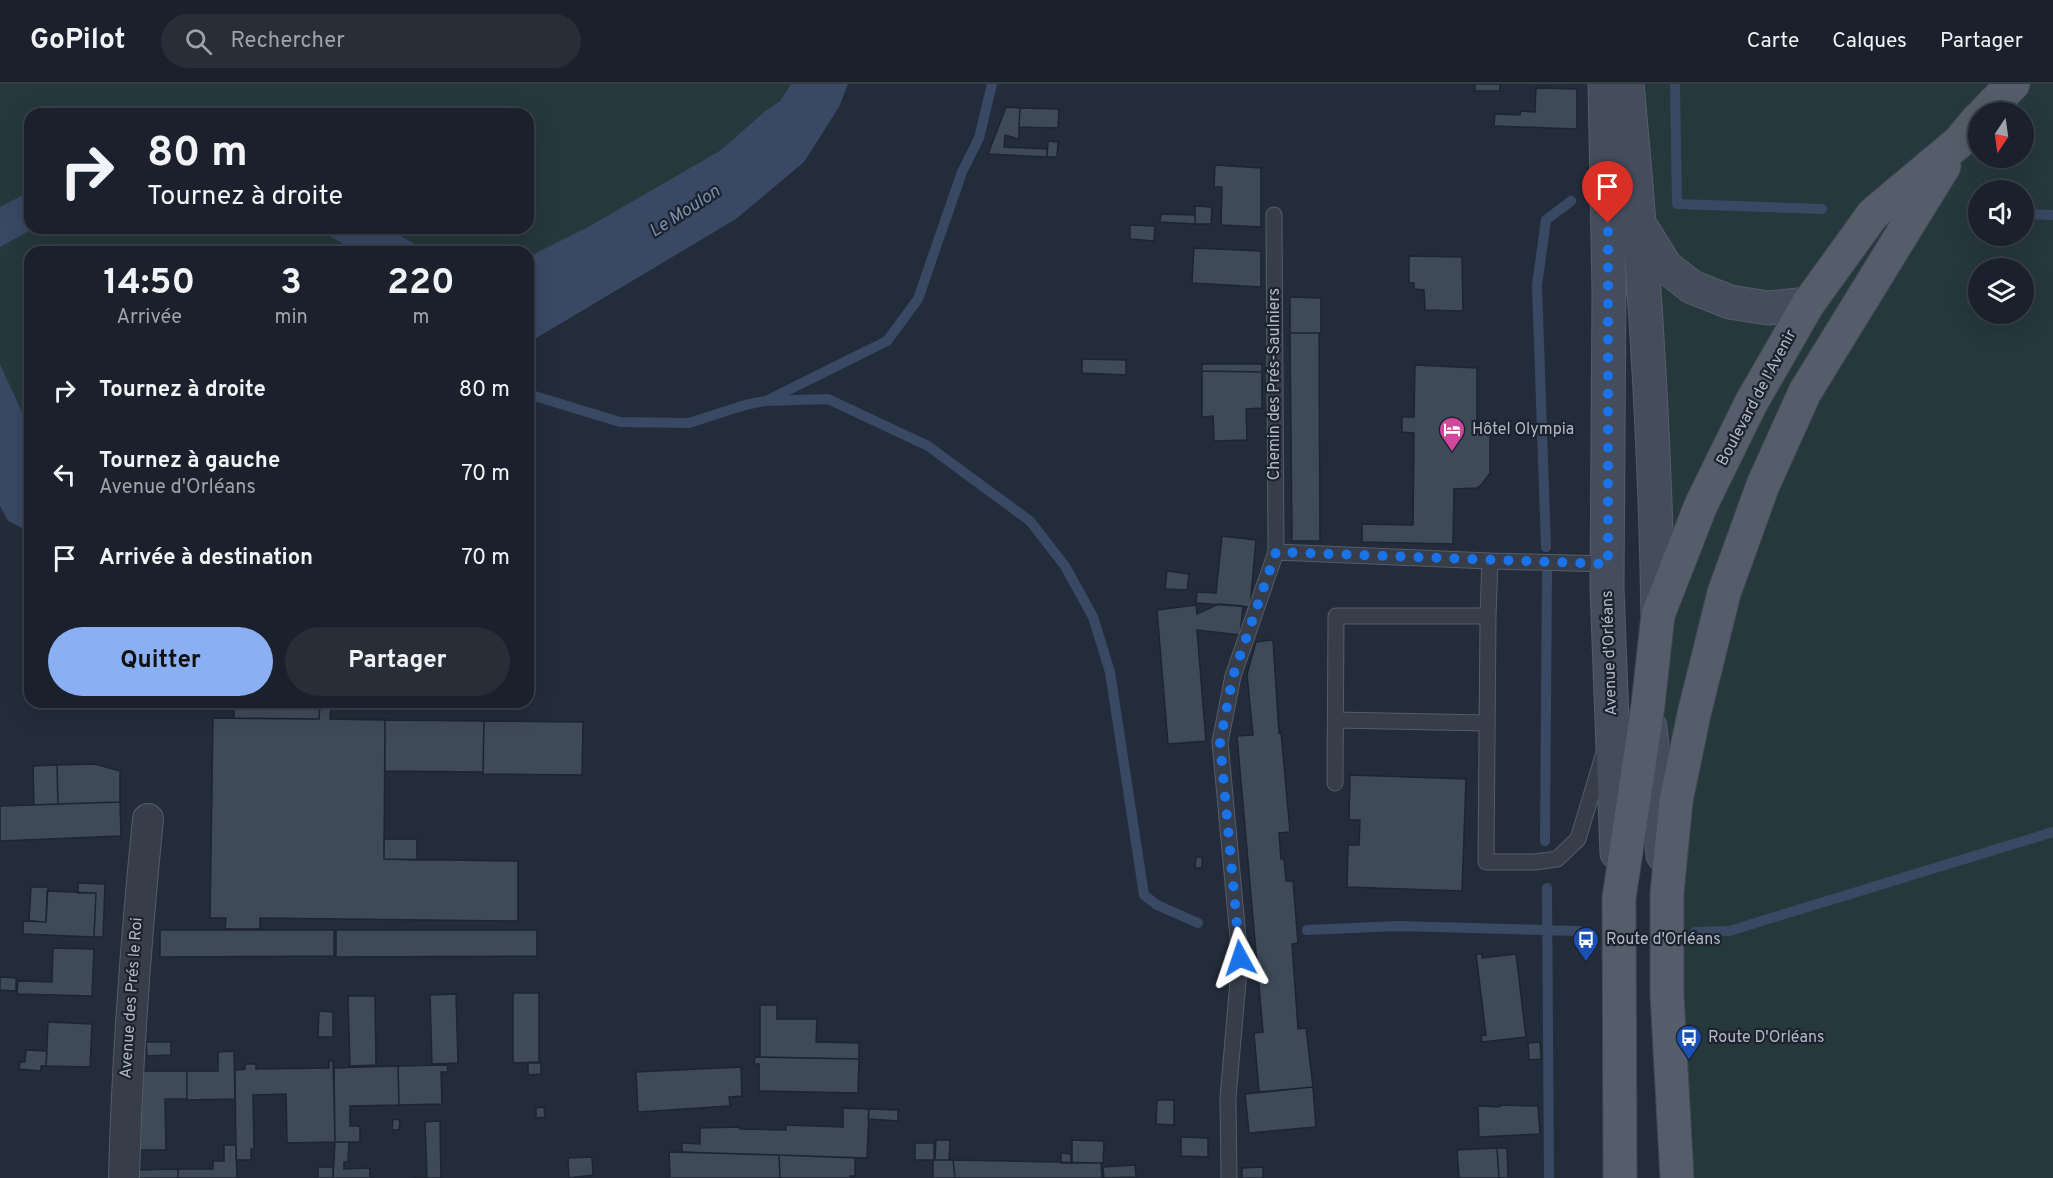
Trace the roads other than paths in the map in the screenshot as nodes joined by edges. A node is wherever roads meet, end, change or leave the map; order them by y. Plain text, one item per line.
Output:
1 (1605, 84) edge
2 (1627, 84) edge
3 (2013, 84) edge
4 (1995, 102) edge
5 (1968, 132) edge
6 (1968, 133) edge
7 (1274, 215) dead end
8 (1641, 227) junction
9 (1808, 304) junction
10 (1276, 552) junction
11 (1490, 561) junction
12 (1608, 564) junction
13 (1658, 615) junction
14 (1488, 616) junction
15 (1648, 705) junction
16 (1336, 720) junction
17 (1487, 723) junction
18 (1612, 724) junction
19 (1335, 783) dead end
20 (148, 819) dead end
21 (1666, 893) junction
22 (1619, 898) junction
23 (124, 1178) edge
24 (1228, 1178) edge
25 (1620, 1178) edge
26 (1677, 1178) edge

1 - 12 main road, Avenue d'Orléans
2 - 8 main road
3 - 4 main road
5 - 9 main road, Boulevard de l'Avenir
6 - 21 main road, Boulevard de l'Avenir
7 - 10 lane, Chemin des Prés-Saulniers
8 - 9 main road
8 - 13 main road
9 - 13 main road, Boulevard de l'Avenir
10 - 11 lane
10 - 24 lane, Chemin des Prés-Saulniers
11 - 12 lane
11 - 14 lane
12 - 18 main road, Avenue d'Orléans
13 - 15 main road, Boulevard de l'Avenir
14 - 16 lane
14 - 17 lane
15 - 21 main road
15 - 22 main road, Boulevard de l'Avenir
16 - 17 lane
16 - 19 lane
17 - 18 lane
18 - 22 main road, Avenue d'Orléans
20 - 23 street, Avenue des Prés le Roi
21 - 26 main road
22 - 25 main road

